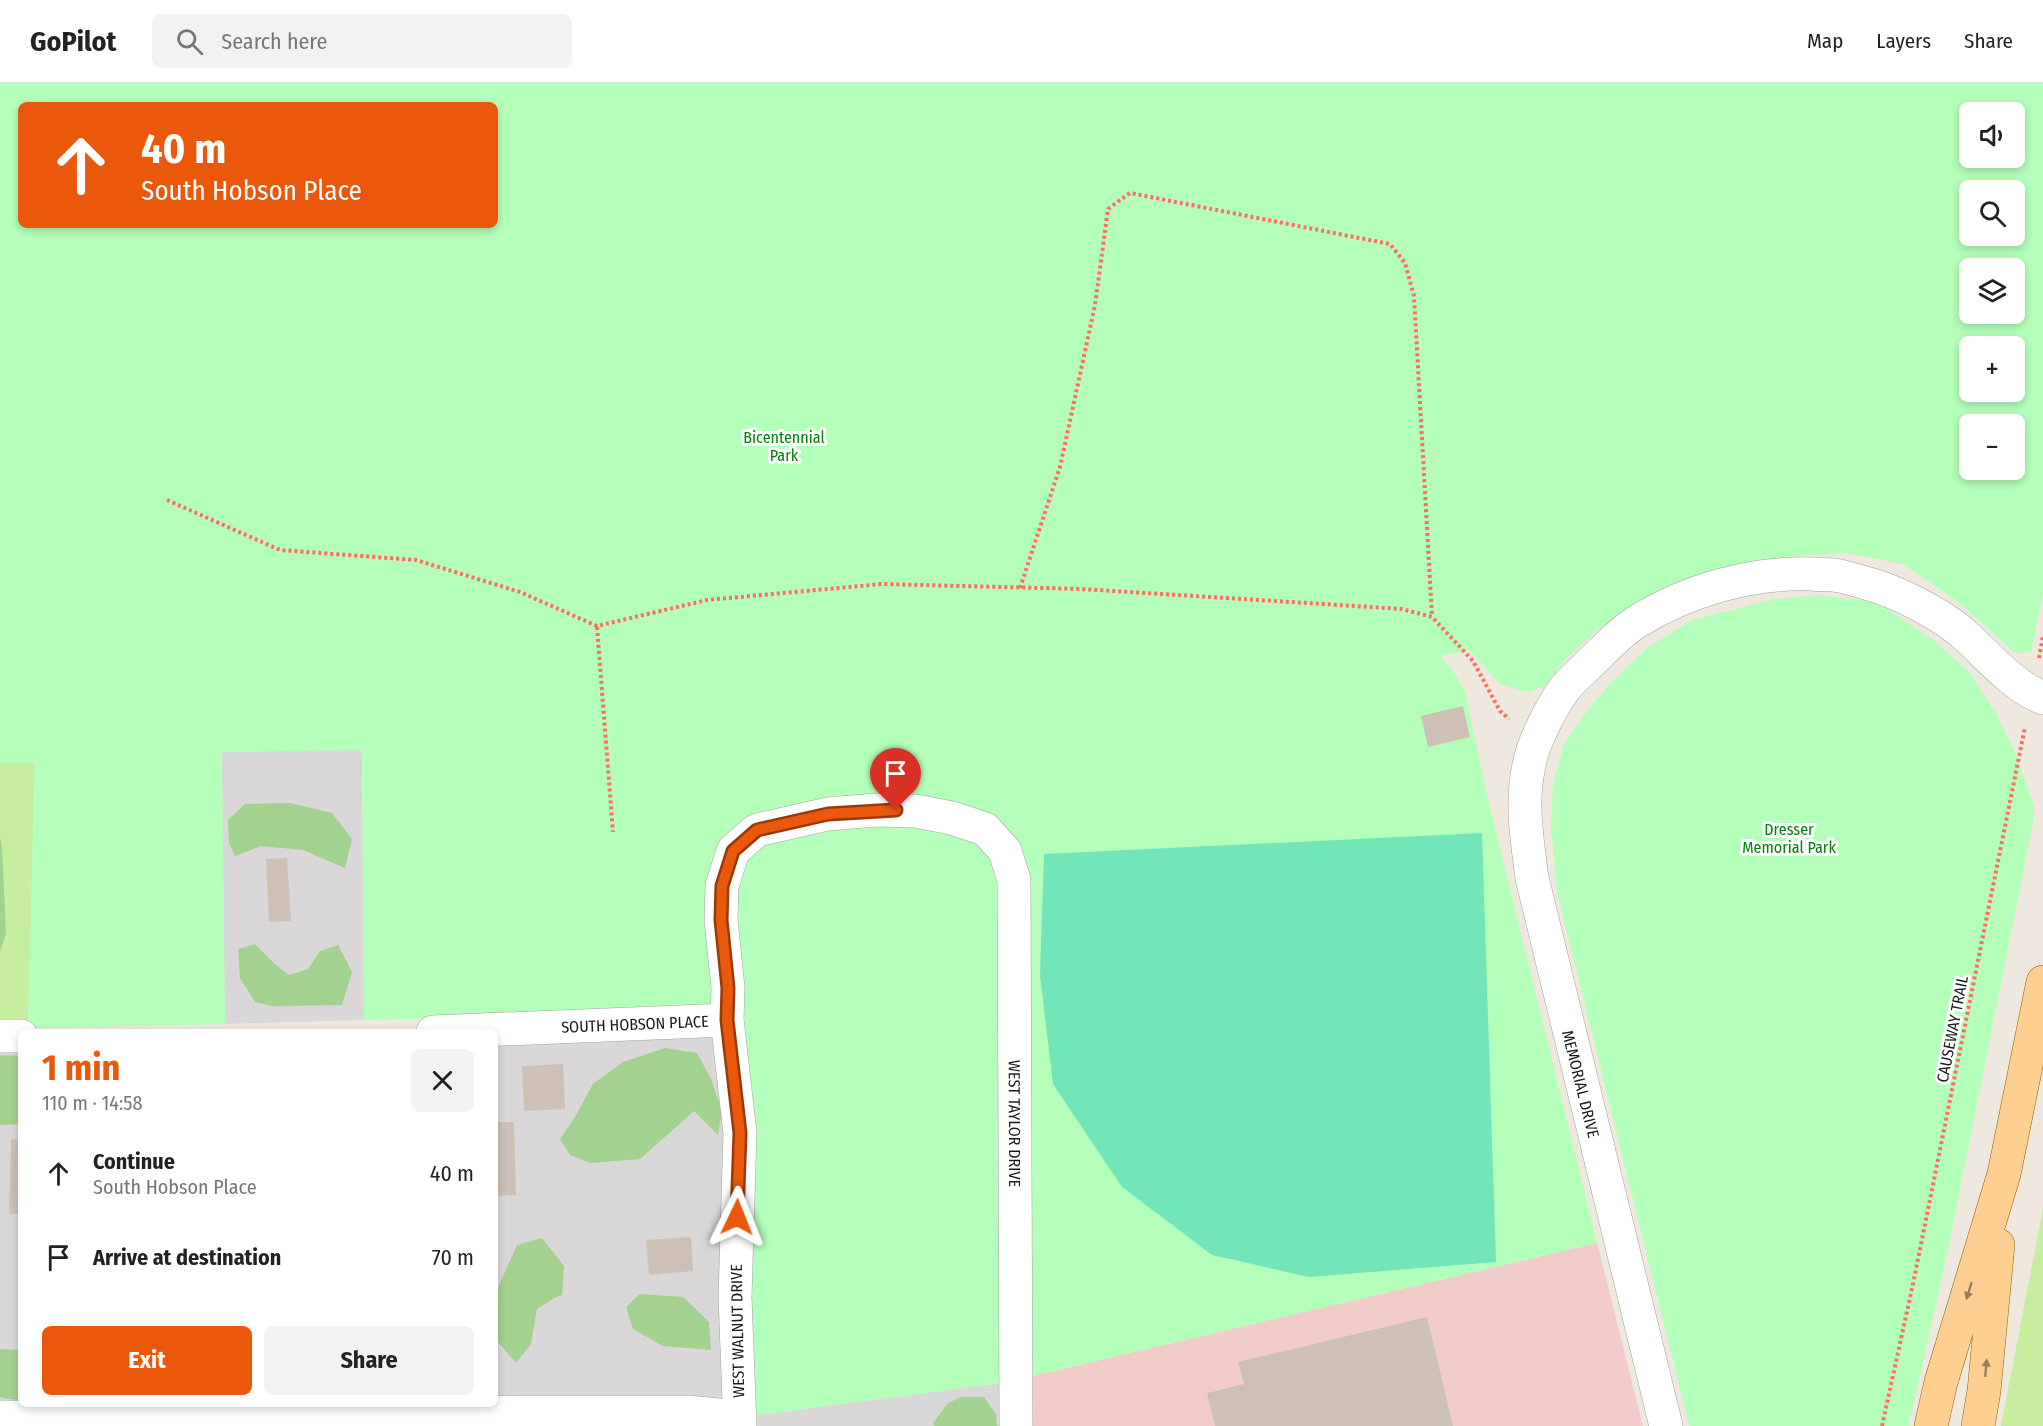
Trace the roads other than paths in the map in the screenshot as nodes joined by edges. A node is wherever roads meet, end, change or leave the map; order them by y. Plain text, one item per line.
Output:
1 (2038, 696) edge
2 (985, 830) joint
3 (2043, 982) edge
4 (727, 1020) junction
5 (498, 1029) edge
6 (0, 1036) edge
7 (18, 1036) edge
8 (2004, 1174) junction
9 (241, 1416) edge
10 (0, 1418) edge
11 (739, 1422) edge
12 (1016, 1426) edge
13 (1666, 1426) edge
14 (1931, 1426) edge
15 (1978, 1426) edge

1 - 13 street, MEMORIAL DRIVE
2 - 4 street, SOUTH HOBSON PLACE
2 - 12 street, WEST TAYLOR DRIVE
3 - 8 main road
4 - 5 street, SOUTH HOBSON PLACE
4 - 11 street, WEST WALNUT DRIVE
6 - 7 street
8 -> 14 main road
15 -> 8 main road
9 - 10 street
9 - 11 street

